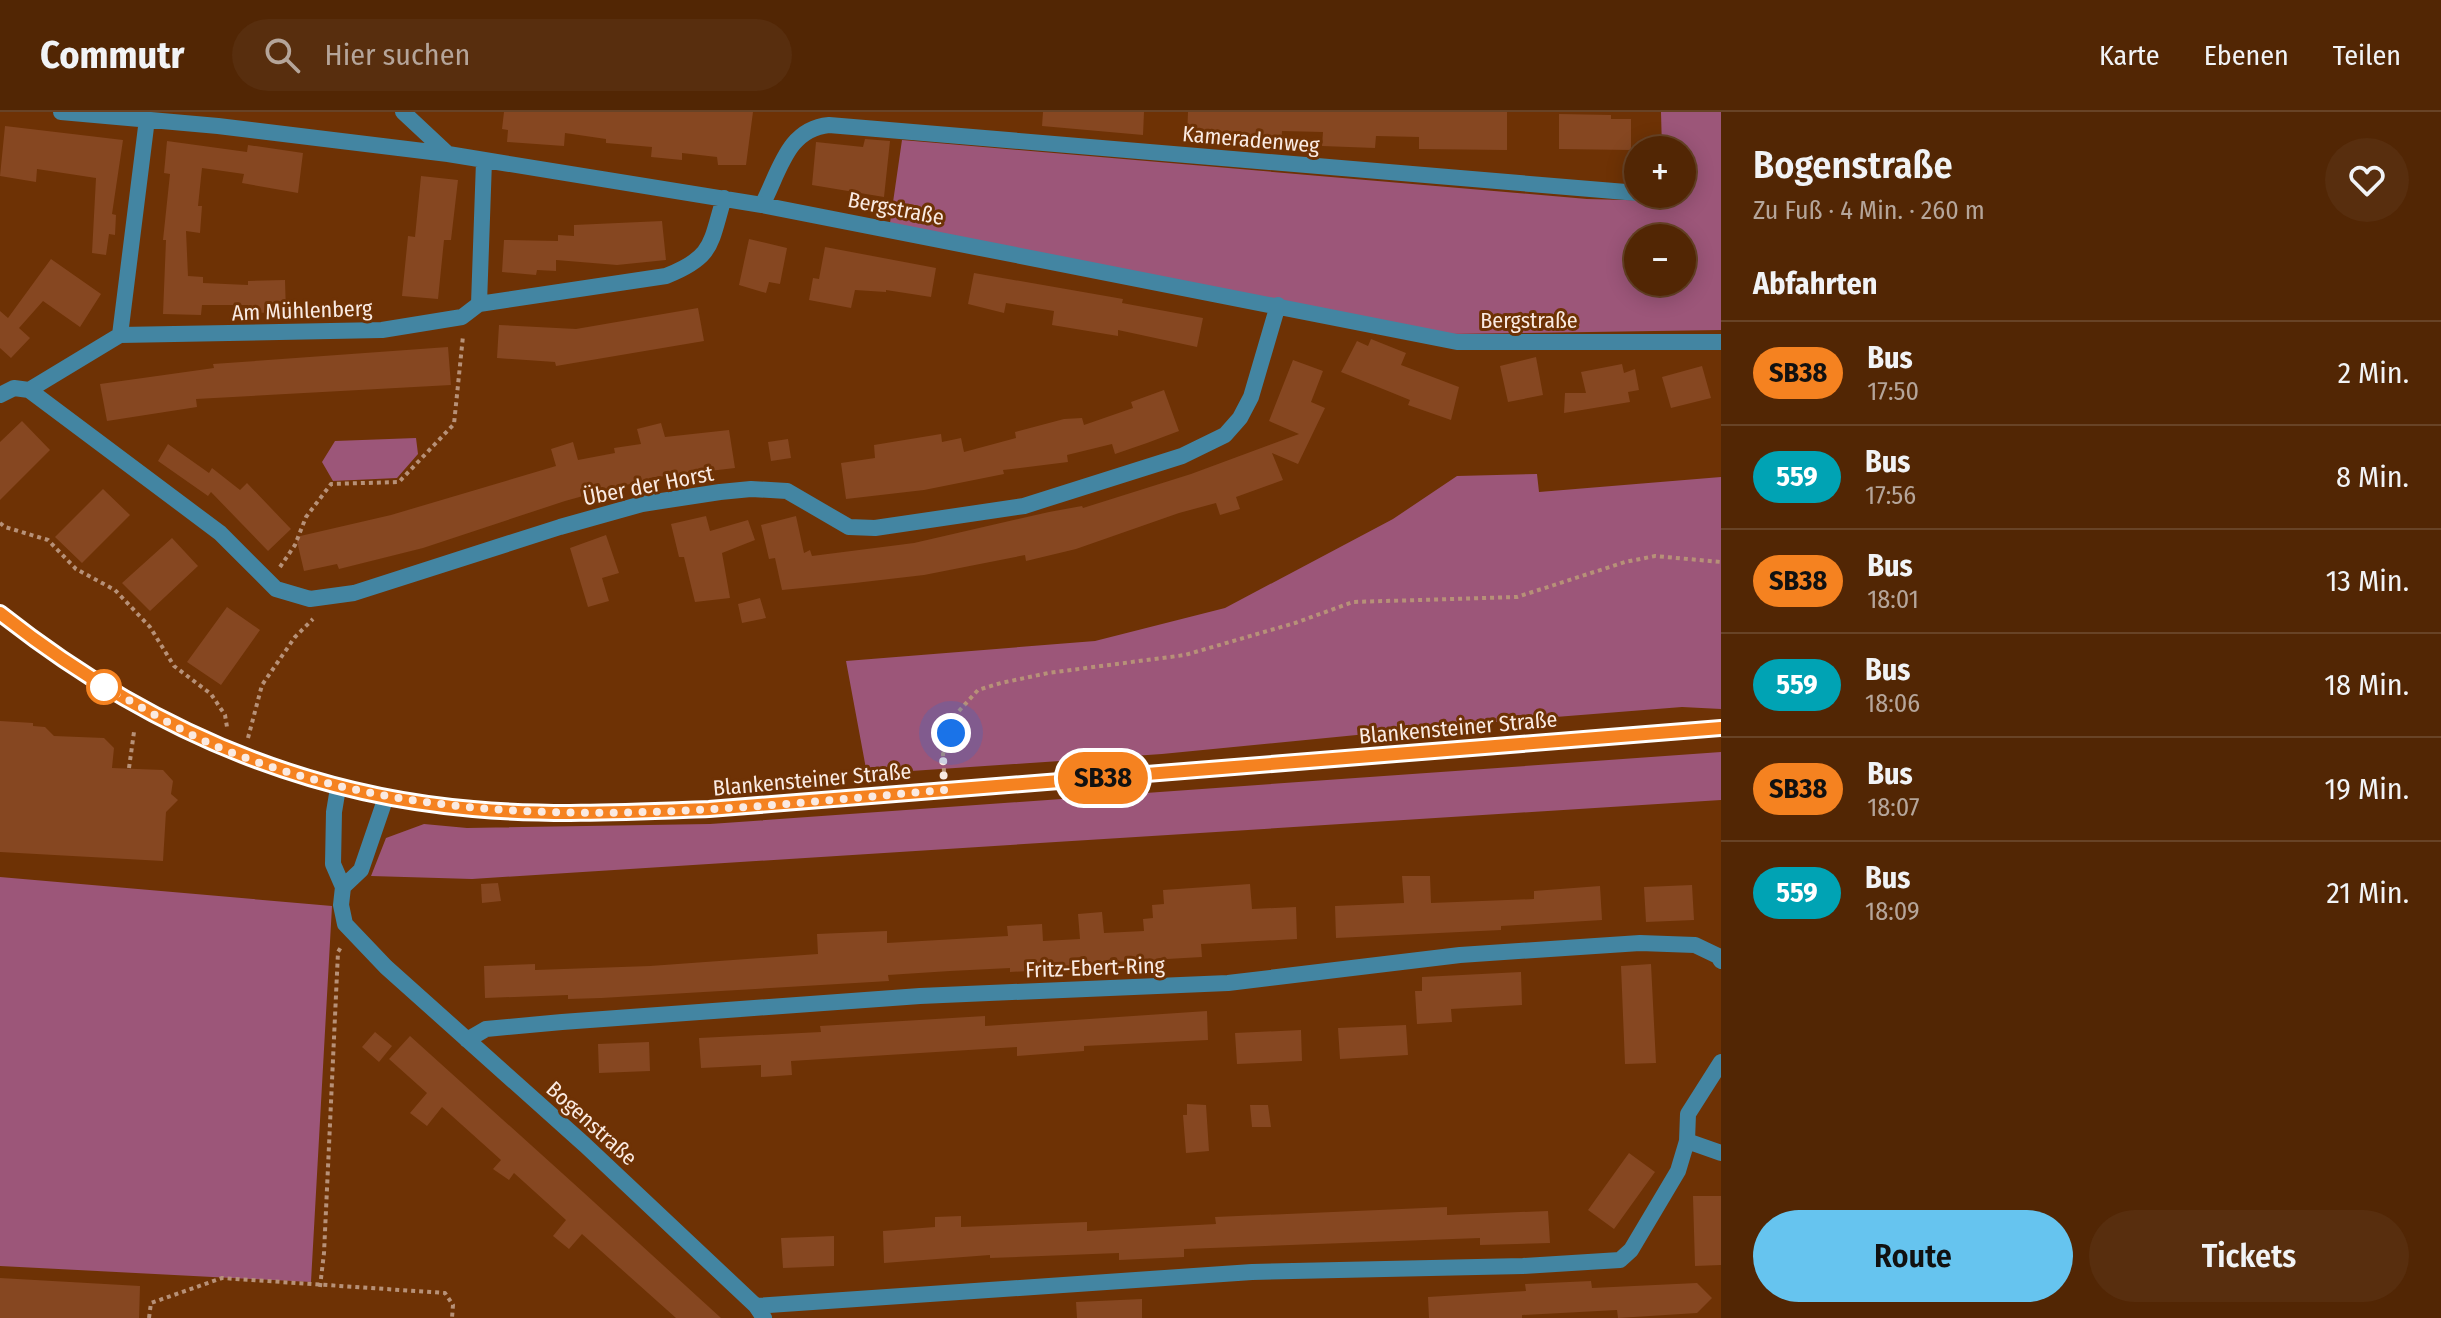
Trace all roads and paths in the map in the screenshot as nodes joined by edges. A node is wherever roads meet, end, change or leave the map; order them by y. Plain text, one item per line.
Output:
1 (61, 112) edge
2 (403, 112) edge
3 (147, 119) junction
4 (448, 154) junction
5 (484, 161) junction
6 (1624, 192) edge
7 (724, 198) junction
8 (762, 205) junction
9 (479, 304) junction
10 (1278, 305) junction
11 (462, 317) junction
12 (120, 335) junction
13 (1721, 342) edge
14 (29, 390) junction
15 (0, 395) edge
16 (0, 523) edge
17 (1721, 562) edge
18 (264, 580) junction
19 (335, 597) junction
20 (0, 613) edge
21 (1721, 728) edge
22 (134, 732) dead end
23 (238, 755) junction
24 (129, 768) dead end
25 (338, 788) junction
26 (944, 790) junction
27 (386, 797) junction
28 (343, 887) junction
29 (352, 932) junction
30 (1721, 961) edge
31 (467, 1040) junction
32 (1721, 1062) edge
33 (1687, 1141) junction
34 (1721, 1153) edge
35 (320, 1287) junction
36 (760, 1312) edge
37 (149, 1318) edge
38 (452, 1318) edge

1 - 3 street, Bergstraße
2 - 4 street
3 - 4 street, Bergstraße
3 - 12 street
4 - 5 street, Bergstraße
5 - 7 street, Bergstraße
5 - 9 street
6 - 8 street, Kameradenweg
7 - 8 street, Bergstraße
7 - 9 street, Am Mühlenberg
8 - 10 street, Bergstraße
9 - 11 street, Am Mühlenberg
10 - 13 street, Bergstraße
10 - 19 street, Über der Horst
11 - 12 street, Am Mühlenberg
11 - 18 path
12 - 14 street
14 - 15 street
14 - 18 street, Über der Horst
16 - 23 path
17 - 26 path
18 - 19 street, Über der Horst
19 - 23 path
20 - 23 main road, Blankensteiner Straße
21 - 26 main road, Blankensteiner Straße
22 - 24 path
23 - 25 main road, Blankensteiner Straße
25 - 27 main road, Blankensteiner Straße
25 - 28 street
26 - 27 main road, Blankensteiner Straße
27 - 28 street
28 - 29 street
29 - 31 street, Bogenstraße
29 - 35 path
30 - 31 street, Fritz-Ebert-Ring
31 - 36 street, Bogenstraße
32 - 33 street
33 - 34 street
33 - 36 street
35 - 37 path
35 - 38 path

